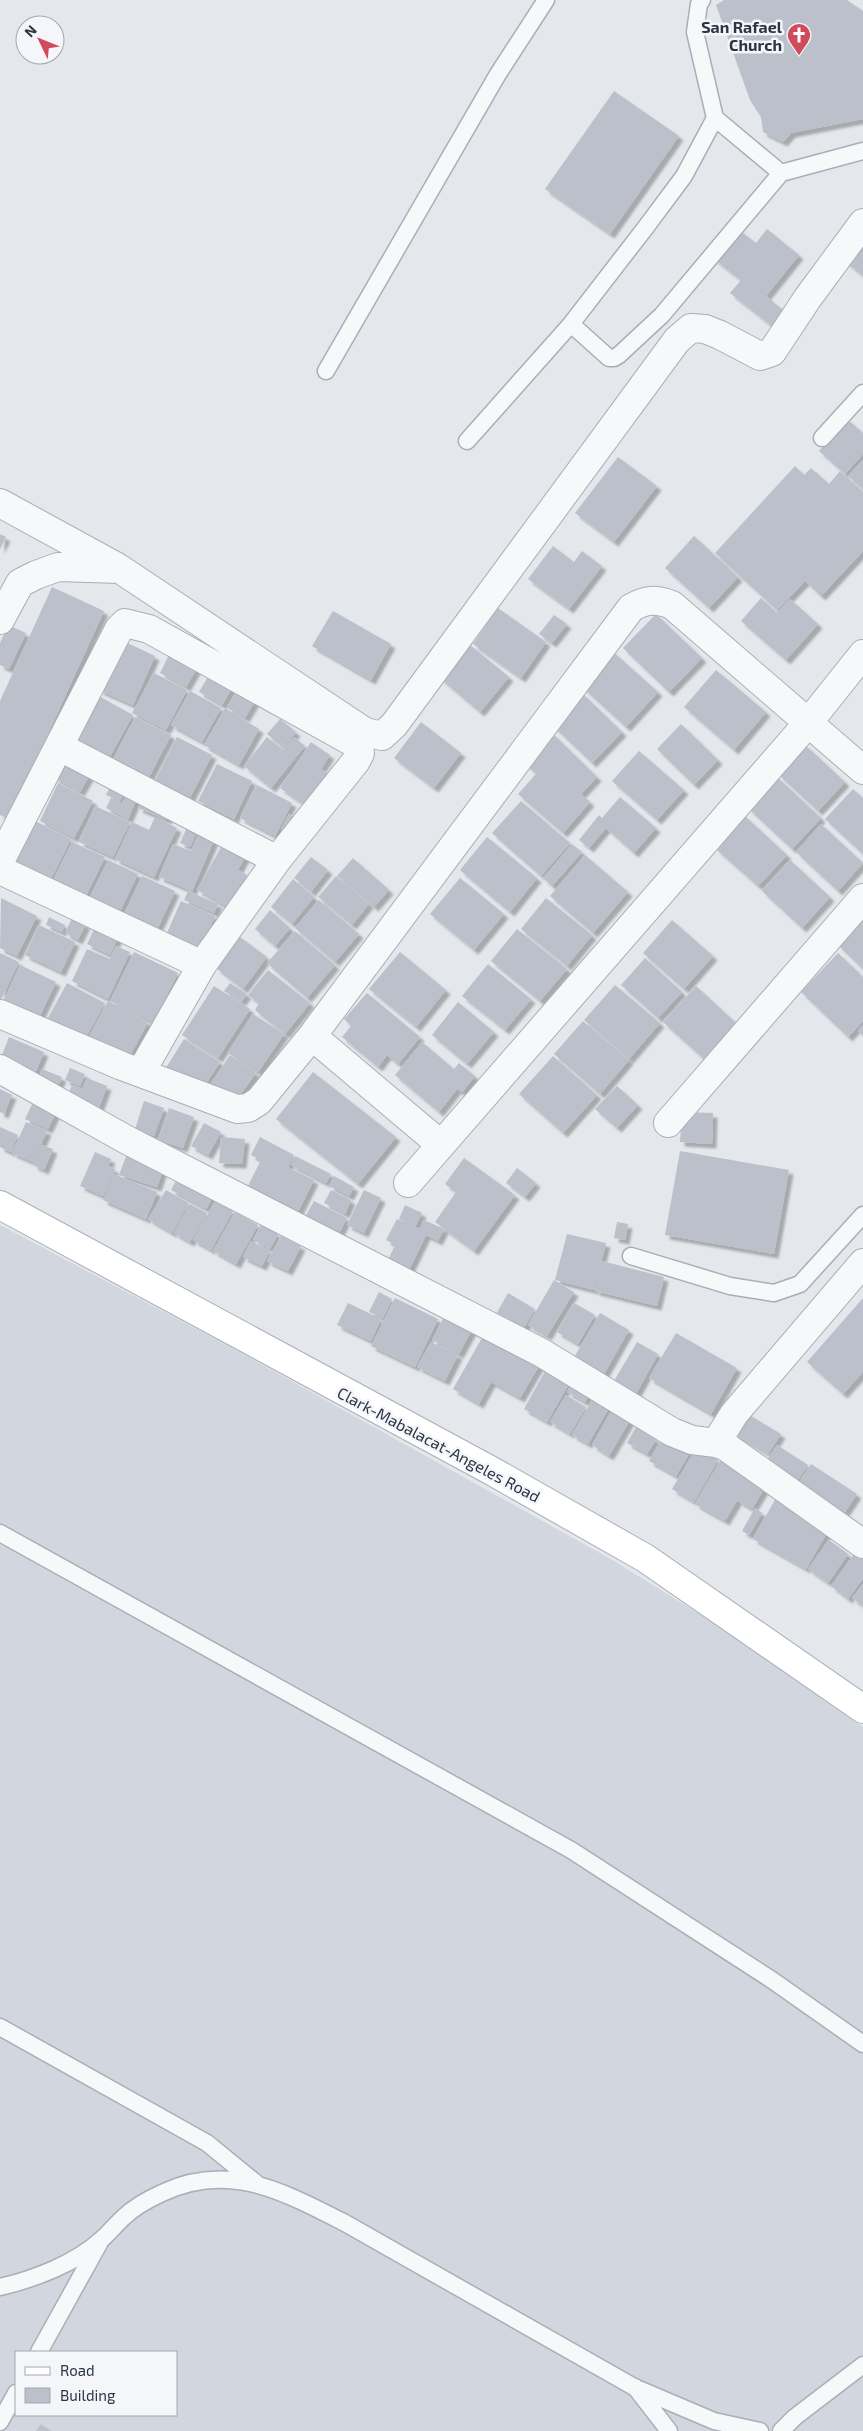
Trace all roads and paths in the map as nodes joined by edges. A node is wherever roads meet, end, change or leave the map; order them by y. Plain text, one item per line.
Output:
1 (546, 0) edge
2 (702, 0) edge
3 (715, 118) junction
4 (863, 151) edge
5 (781, 173) junction
6 (863, 223) edge
7 (571, 324) junction
8 (326, 370) dead end
9 (863, 393) edge
10 (822, 438) dead end
11 (467, 441) dead end
12 (0, 504) edge
13 (120, 569) junction
14 (0, 620) edge
15 (863, 654) edge
16 (808, 723) junction
17 (60, 748) junction
18 (863, 770) edge
19 (277, 860) junction
20 (0, 861) edge
21 (0, 870) edge
22 (863, 898) edge
23 (202, 965) junction
24 (0, 1014) edge
25 (312, 1036) junction
26 (0, 1069) edge
27 (141, 1072) junction
28 (668, 1123) dead end
29 (440, 1144) junction
30 (408, 1183) dead end
31 (0, 1205) edge
32 (863, 1215) edge
33 (631, 1256) dead end
34 (863, 1263) edge
35 (716, 1443) junction
36 (0, 1533) edge
37 (863, 1544) edge
38 (863, 1709) edge
39 (0, 2027) edge
40 (863, 2044) edge
41 (256, 2183) junction
42 (102, 2240) junction
43 (0, 2286) edge
44 (40, 2351) edge
45 (863, 2364) edge
46 (634, 2387) junction
47 (15, 2395) edge
48 (0, 2422) edge
49 (717, 2426) edge
50 (669, 2431) edge
51 (760, 2431) edge
52 (781, 2431) edge

1 - 8 lane
2 - 3 lane
3 - 5 lane
3 - 7 lane
4 - 5 lane
5 - 7 lane
6 - 13 street
7 - 11 lane
9 - 10 lane
12 - 13 street
13 - 14 street
15 - 16 street
16 - 18 street
16 - 25 street
16 - 29 street
17 - 19 street
17 - 19 street
17 - 20 street
19 - 23 street
21 - 23 street
22 - 28 street
23 - 27 street
24 - 27 street
25 - 27 street
25 - 29 street
26 - 35 street
29 - 30 street
31 - 38 main road, Clark-Mabalacat-Angeles Road
32 - 33 lane
34 - 35 street
35 - 37 street
36 - 40 lane
39 - 41 lane
41 - 42 lane
41 - 46 lane
42 - 43 lane
42 - 44 lane
45 - 52 lane
46 - 49 lane
46 - 50 lane
47 - 48 lane
49 - 51 lane

